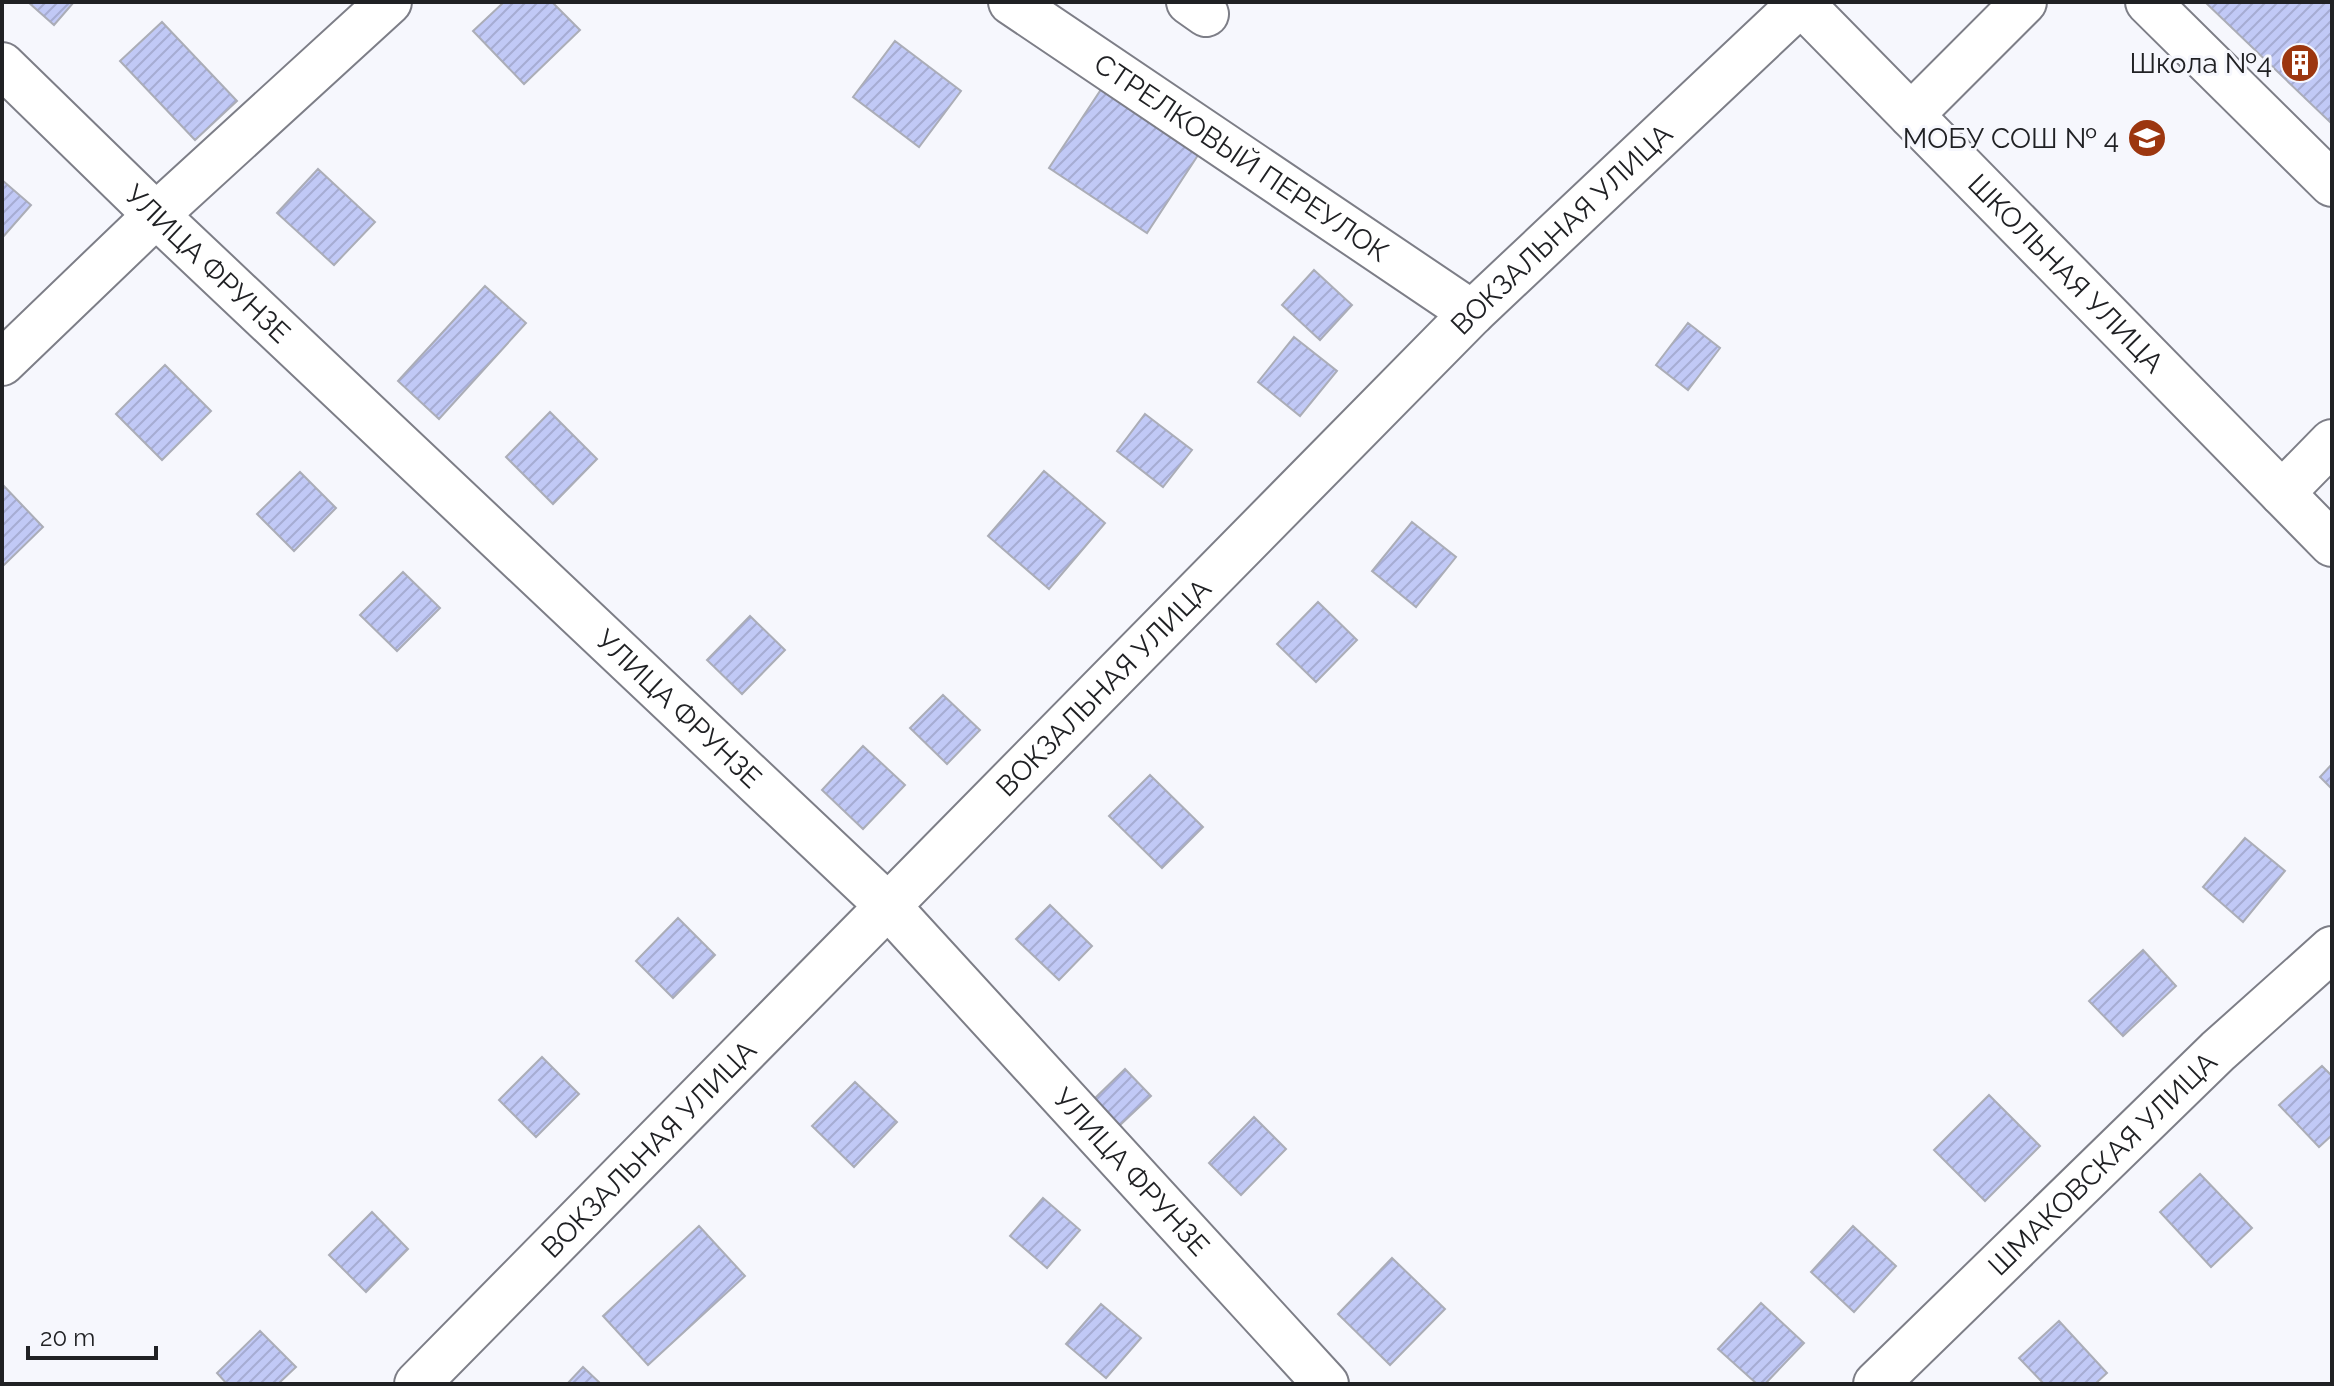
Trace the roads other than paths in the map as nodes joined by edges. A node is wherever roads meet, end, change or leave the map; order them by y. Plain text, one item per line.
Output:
1 (389, 2) edge
2 (1011, 2) edge
3 (1801, 2) edge
4 (2024, 2) edge
5 (2148, 2) edge
6 (2, 65) edge
7 (1911, 115) junction
8 (2332, 184) edge
9 (156, 215) junction
10 (1472, 313) junction
11 (2, 363) edge
12 (2332, 442) edge
13 (2282, 493) junction
14 (2332, 544) edge
15 (887, 905) junction
16 (2332, 949) edge
17 (417, 1384) edge
18 (1326, 1384) edge
19 (1876, 1384) edge

1 - 9 street
2 - 10 street, СТРЕЛКОВЫЙ ПЕРЕУЛОК
3 - 7 street, ШКОЛЬНАЯ УЛИЦА
3 - 10 street, ВОКЗАЛЬНАЯ УЛИЦА
4 - 7 street
5 - 8 street
6 - 9 street, УЛИЦА ФРУНЗЕ
7 - 13 street, ШКОЛЬНАЯ УЛИЦА
9 - 11 street
9 - 15 street, УЛИЦА ФРУНЗЕ
10 - 15 street, ВОКЗАЛЬНАЯ УЛИЦА
12 - 13 street
13 - 14 street, ШКОЛЬНАЯ УЛИЦА
15 - 17 street, ВОКЗАЛЬНАЯ УЛИЦА
15 - 18 street, УЛИЦА ФРУНЗЕ
16 - 19 street, ШМАКОВСКАЯ УЛИЦА

